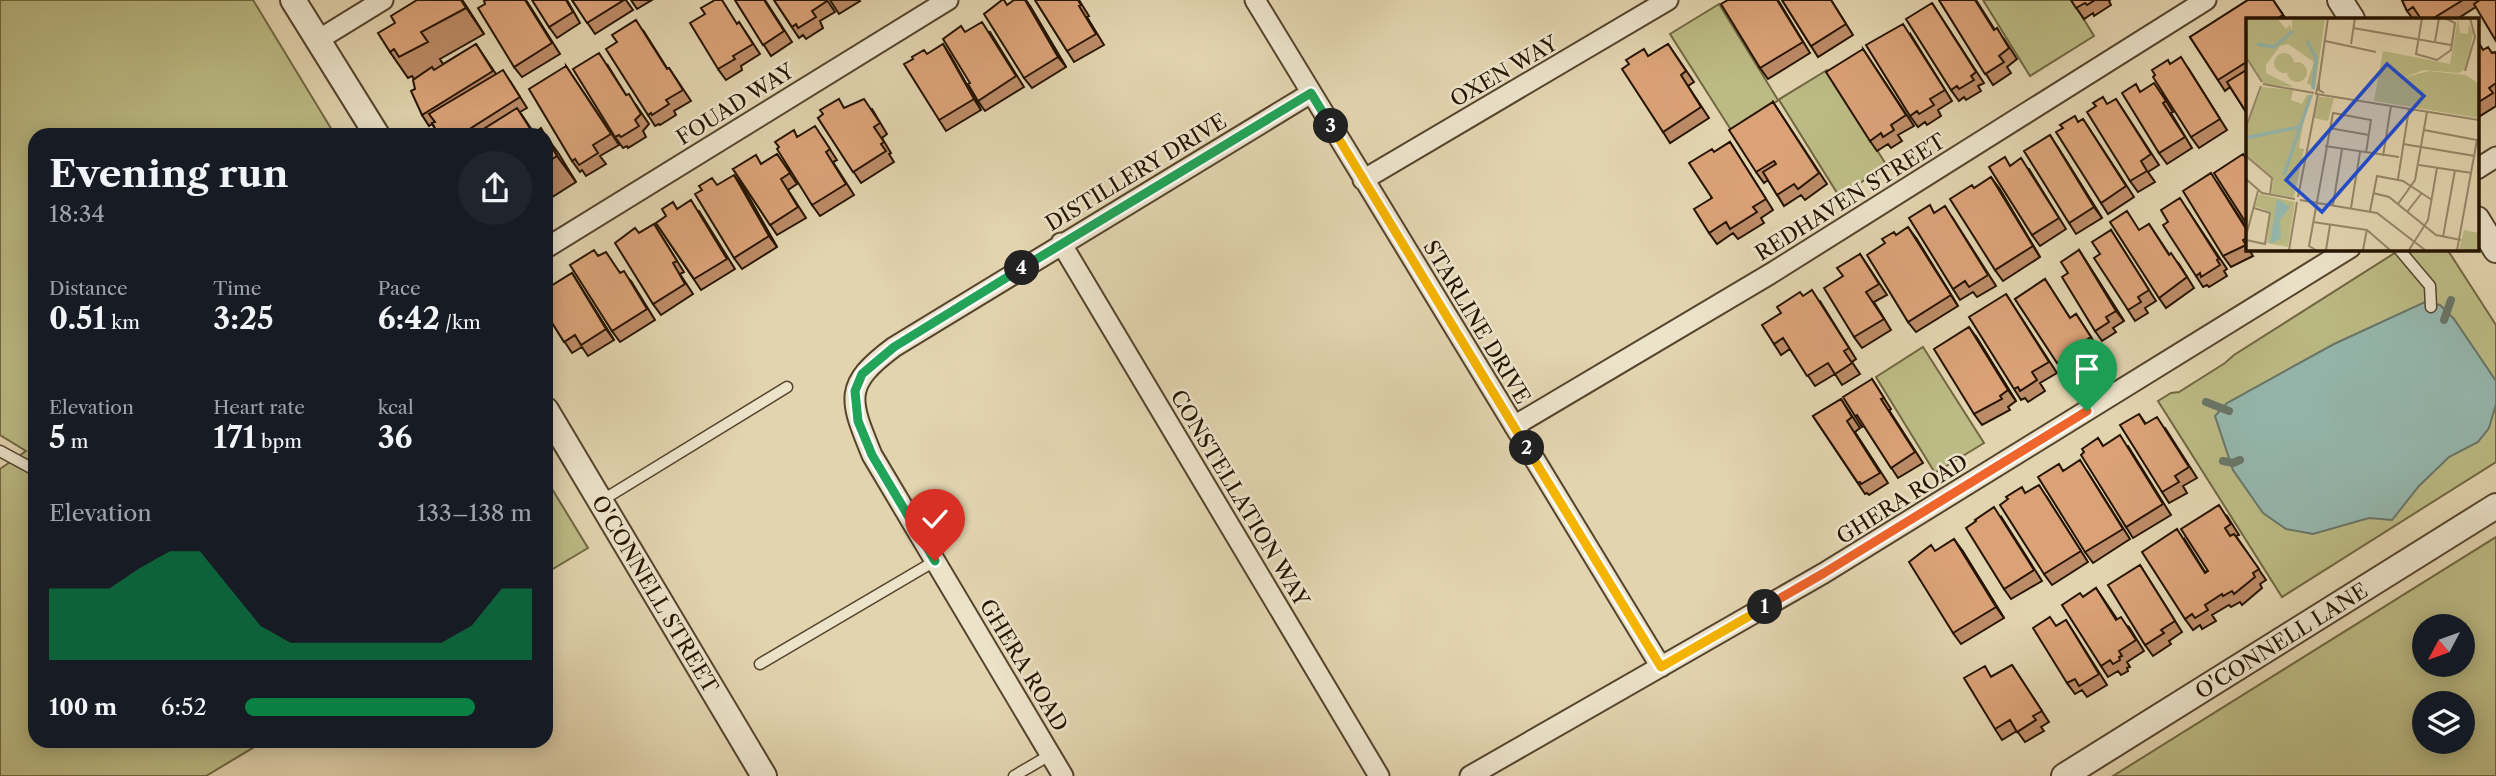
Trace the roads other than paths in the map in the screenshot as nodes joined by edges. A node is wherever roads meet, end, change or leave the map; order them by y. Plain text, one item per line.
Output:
1 (293, 0) edge
2 (383, 0) edge
3 (948, 0) edge
4 (1255, 0) edge
5 (1668, 0) edge
6 (2206, 0) edge
7 (2340, 0) edge
8 (2350, 18) edge
9 (318, 40) junction
10 (1311, 93) junction
11 (373, 128) edge
12 (2496, 157) edge
13 (2478, 168) edge
14 (1363, 180) junction
15 (2478, 221) edge
16 (1061, 243) junction
17 (553, 244) edge
18 (2347, 250) edge
19 (2400, 250) edge
20 (2496, 250) edge
21 (2431, 307) dead end
22 (787, 387) dead end
23 (855, 391) joint
24 (553, 421) edge
25 (1514, 426) junction
26 (0, 451) edge
27 (28, 466) edge
28 (601, 500) junction
29 (2496, 506) edge
30 (935, 561) junction
31 (760, 664) dead end
32 (1661, 667) junction
33 (1050, 755) junction
34 (764, 776) edge
35 (1014, 776) edge
36 (1063, 776) edge
37 (1379, 776) edge
38 (1470, 776) edge
39 (2064, 776) edge

1 - 9 street
2 - 9 street
3 - 17 street, FOUAD WAY
4 - 10 street, STARLINE DRIVE
5 - 14 street, OXEN WAY
6 - 25 street, REDHAVEN STREET
7 - 8 street
9 - 11 street
10 - 14 street, STARLINE DRIVE
10 - 16 street, DISTILLERY DRIVE
12 - 13 street
14 - 25 street, STARLINE DRIVE
15 - 20 street
16 - 23 street, DISTILLERY DRIVE
16 - 37 street, CONSTELLATION WAY
18 - 32 street, GHERA ROAD
19 - 21 lane
22 - 28 lane
23 - 30 street, GHERA ROAD
24 - 28 street, O'CONNELL STREET
25 - 32 street, STARLINE DRIVE
26 - 27 lane
28 - 34 street, O'CONNELL STREET
29 - 39 street, O'CONNELL LANE
30 - 31 lane
30 - 33 street, GHERA ROAD
32 - 38 street, GHERA ROAD
33 - 35 lane
33 - 36 street, GHERA ROAD

